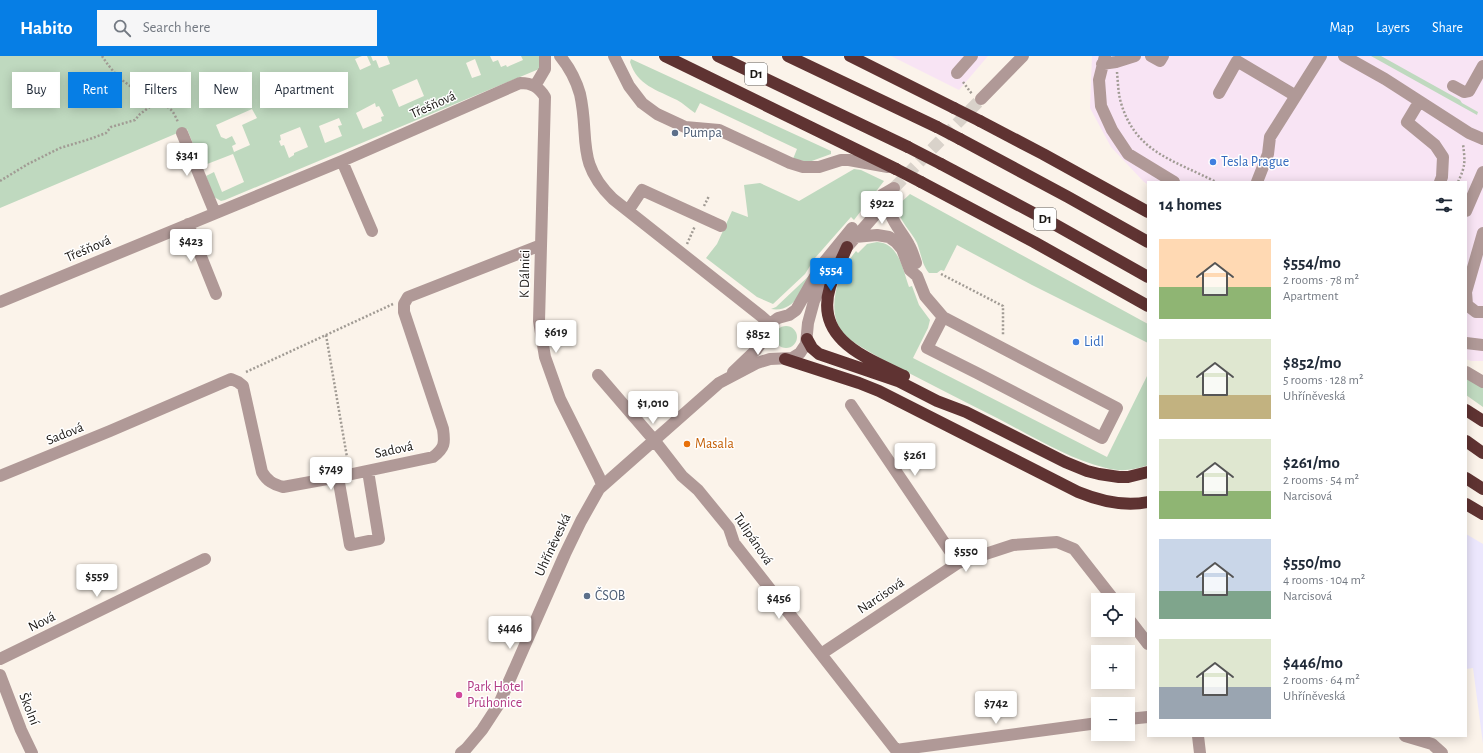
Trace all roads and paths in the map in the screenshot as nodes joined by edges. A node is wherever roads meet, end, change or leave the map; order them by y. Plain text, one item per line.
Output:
1 (102, 56) edge
2 (545, 56) edge
3 (560, 56) edge
4 (614, 56) edge
5 (665, 56) edge
6 (718, 56) edge
7 (788, 56) edge
8 (850, 56) edge
9 (856, 56) edge
10 (972, 56) edge
11 (1023, 56) edge
12 (1135, 56) edge
13 (1152, 56) edge
14 (1163, 56) edge
15 (1321, 56) edge
16 (1344, 56) edge
17 (1104, 60) edge
18 (1116, 62) junction
19 (1483, 66) edge
20 (875, 68) junction
21 (957, 73) dead end
22 (965, 85) dead end
23 (130, 86) edge
24 (535, 86) junction
25 (1453, 86) dead end
26 (1218, 93) dead end
27 (1296, 96) junction
28 (977, 97) joint
29 (1419, 102) junction
30 (148, 108) edge
31 (169, 108) edge
32 (182, 132) joint
33 (1469, 133) junction
34 (1483, 139) edge
35 (342, 161) junction
36 (896, 169) junction
37 (1483, 172) edge
38 (0, 181) edge
39 (1172, 181) edge
40 (1214, 181) edge
41 (1257, 181) edge
42 (1440, 181) edge
43 (1458, 181) edge
44 (890, 198) junction
45 (1467, 209) edge
46 (628, 211) junction
47 (1147, 211) edge
48 (215, 213) junction
49 (188, 224) junction
50 (721, 226) dead end
51 (372, 231) dead end
52 (1483, 233) edge
53 (855, 237) junction
54 (1147, 241) edge
55 (540, 245) junction
56 (847, 247) junction
57 (1470, 263) edge
58 (941, 274) dead end
59 (916, 276) junction
60 (1147, 276) edge
61 (1467, 285) edge
62 (216, 294) dead end
63 (1127, 294) junction
64 (408, 297) junction
65 (0, 302) edge
66 (1147, 305) edge
67 (1467, 305) edge
68 (1147, 310) edge
69 (1483, 312) edge
70 (784, 317) junction
71 (943, 317) junction
72 (768, 329) junction
73 (326, 335) junction
74 (807, 336) junction
75 (1003, 341) dead end
76 (1467, 343) edge
77 (1483, 345) edge
78 (783, 358) junction
79 (1483, 370) edge
80 (1467, 371) edge
81 (1467, 372) edge
82 (598, 375) dead end
83 (231, 379) junction
84 (721, 382) junction
85 (1483, 382) edge
86 (851, 405) dead end
87 (1467, 411) edge
88 (966, 412) junction
89 (1483, 421) edge
90 (654, 440) junction
91 (1467, 442) edge
92 (1483, 453) edge
93 (368, 471) junction
94 (1147, 472) edge
95 (351, 475) junction
96 (0, 476) edge
97 (338, 477) junction
98 (1467, 479) edge
99 (602, 486) junction
100 (1483, 489) edge
101 (1147, 502) edge
102 (1467, 505) edge
103 (1483, 514) edge
104 (205, 559) dead end
105 (958, 563) junction
106 (1109, 593) edge
107 (1135, 627) edge
108 (1147, 643) edge
109 (821, 654) junction
110 (0, 659) edge
111 (0, 675) edge
112 (1147, 716) edge
113 (1135, 718) edge
114 (1091, 724) edge
115 (1198, 737) edge
116 (1408, 737) edge
117 (465, 752) edge
118 (896, 752) edge
119 (32, 753) edge
120 (1200, 753) edge
121 (1442, 753) edge

1 - 23 path
2 - 24 street
3 - 46 street
4 - 36 street
5 - 36 highway
6 - 60 highway, D1, bridge
7 - 54 highway, D1, bridge
8 - 20 highway
9 - 20 highway
10 - 21 street
11 - 28 street
12 - 18 street
13 - 14 street
15 - 27 street
16 - 29 street
17 - 18 street
17 - 39 street
18 - 40 path
19 - 25 street
20 - 47 highway, bridge
22 - 28 path
24 - 35 street, Třešňová
24 - 55 street, K Dálnici
26 - 27 street
27 - 41 street
29 - 33 street
29 - 42 street
30 - 38 path
31 - 32 path
32 - 48 street
33 - 34 street
33 - 43 path
35 - 48 street, Třešňová
35 - 51 street
36 - 63 highway, bridge
37 - 45 street
44 - 53 street
44 - 59 street
44 - 70 street
46 - 50 street
46 - 72 street
48 - 49 street, Třešňová
49 - 62 street
49 - 65 street, Třešňová
52 - 57 street
53 - 56 street
53 - 59 street
55 - 64 street
55 - 99 street, K Dálnici
56 - 74 street
56 - 88 highway
57 - 61 street
58 - 75 path
59 - 71 street
63 - 66 highway
63 - 68 highway
64 - 73 path
64 - 93 street, Sadová
67 - 69 street
70 - 72 street
70 - 74 street
71 - 71 street
72 - 78 street
72 - 84 street
73 - 83 path
73 - 95 path
74 - 78 street
74 - 88 highway
76 - 77 street
78 - 84 street
78 - 101 highway
79 - 80 street
81 - 85 street
82 - 90 street, Tulipánová
83 - 96 street, Sadová
83 - 97 street, Sadová
84 - 90 street, Uhříněveská
86 - 105 street
87 - 89 highway
88 - 94 highway
90 - 99 street, Uhříněveská
90 - 109 street, Tulipánová
91 - 92 highway
93 - 95 street, Sadová
93 - 97 street
95 - 97 street, Sadová
98 - 100 highway
99 - 117 street, Uhříněveská
102 - 103 highway
104 - 110 street, Nová
105 - 106 street, Narcisová
105 - 109 street, Narcisová
107 - 108 street
109 - 118 street, Tulipánová
111 - 119 street, Školní
112 - 113 street
114 - 118 street
115 - 120 street
116 - 121 street

